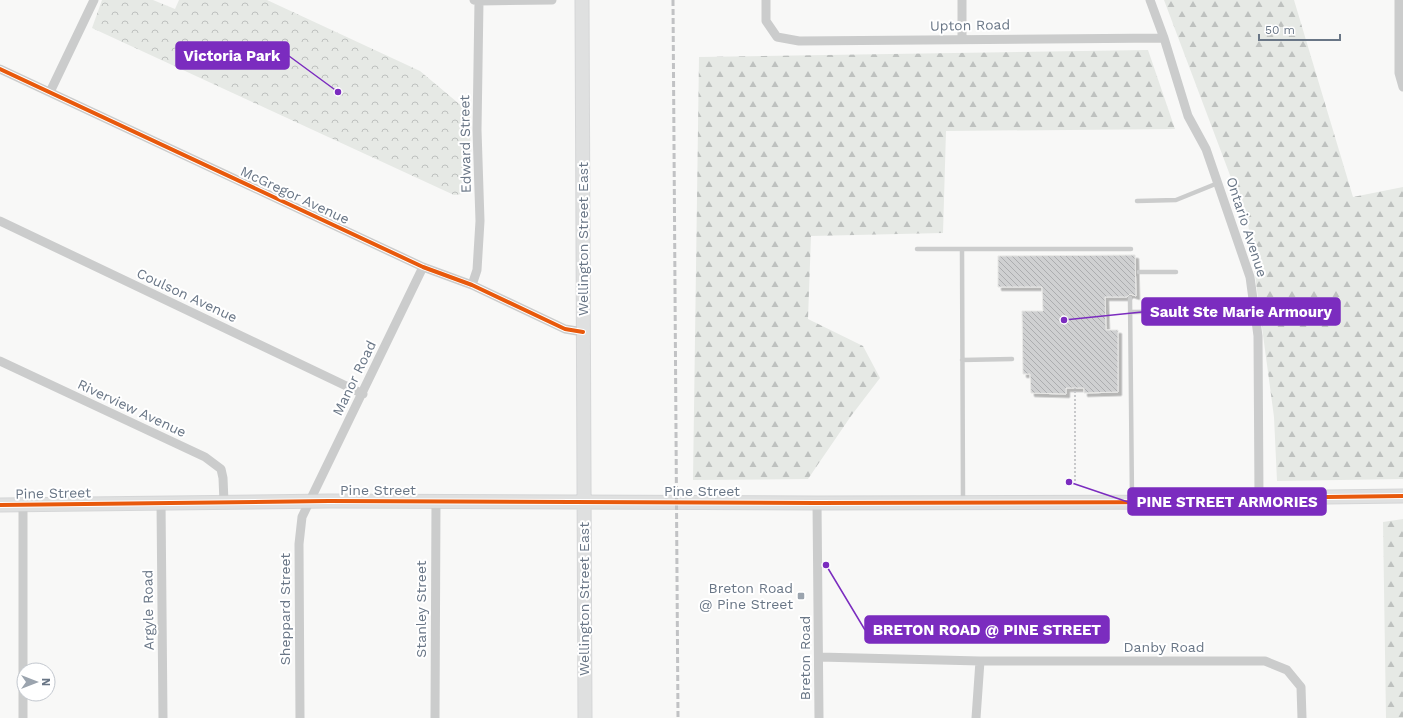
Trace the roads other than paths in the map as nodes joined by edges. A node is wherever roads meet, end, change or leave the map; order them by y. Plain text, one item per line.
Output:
1 (94, 0) edge
2 (476, 0) edge
3 (552, 0) edge
4 (582, 0) edge
5 (766, 0) edge
6 (962, 0) edge
7 (1150, 0) edge
8 (1399, 0) edge
9 (1164, 38) junction
10 (962, 39) junction
11 (0, 69) edge
12 (1403, 87) edge
13 (50, 92) junction
14 (1218, 183) junction
15 (1137, 201) dead end
16 (0, 221) edge
17 (917, 249) dead end
18 (1131, 249) dead end
19 (962, 250) junction
20 (423, 267) junction
21 (1139, 272) dead end
22 (1176, 272) dead end
23 (472, 285) junction
24 (1130, 298) dead end
25 (1254, 305) junction
26 (1130, 312) junction
27 (583, 332) junction
28 (1012, 359) dead end
29 (962, 360) junction
30 (0, 361) edge
31 (363, 394) junction
32 (1403, 496) edge
33 (1259, 498) junction
34 (310, 501) junction
35 (436, 501) junction
36 (584, 501) junction
37 (161, 502) junction
38 (224, 502) junction
39 (963, 502) junction
40 (1132, 502) junction
41 (818, 503) junction
42 (0, 505) edge
43 (23, 505) junction
44 (819, 658) junction
45 (980, 661) junction
46 (23, 718) edge
47 (163, 718) edge
48 (300, 718) edge
49 (434, 718) edge
50 (585, 718) edge
51 (819, 718) edge
52 (976, 718) edge
53 (1302, 718) edge

1 - 13 street
2 - 3 street
2 - 23 street, Edward Street
4 - 27 street, Wellington Street East
5 - 10 street, Upton Road
6 - 10 street
7 - 9 street, Ontario Avenue
8 - 12 street
9 - 10 street, Upton Road
9 - 14 street, Ontario Avenue
11 - 13 street, McGregor Avenue
13 - 20 street, McGregor Avenue
14 - 15 lane
14 - 25 street, Ontario Avenue
16 - 31 street, Coulson Avenue
17 - 19 lane
18 - 19 lane
19 - 29 lane
20 - 23 street, McGregor Avenue
20 - 31 street, Manor Road
21 - 22 lane
23 - 27 street, McGregor Avenue
24 - 26 lane
25 - 26 lane
25 - 33 street, Ontario Avenue
26 - 40 lane
27 - 36 street, Wellington Street East
28 - 29 lane
29 - 39 lane
30 - 38 street, Riverview Avenue
31 - 34 street, Manor Road
32 - 33 street, Pine Street
33 - 40 street, Pine Street
34 - 35 street, Pine Street
34 - 38 street, Pine Street
34 - 48 street, Sheppard Street
35 - 36 street, Pine Street
35 - 49 street, Stanley Street
36 - 41 street, Pine Street
36 - 50 street, Wellington Street East
37 - 38 street, Pine Street
37 - 43 street, Pine Street
37 - 47 street, Argyle Road
39 - 40 street, Pine Street
39 - 41 street, Pine Street
41 - 44 street, Breton Road
42 - 43 street, Pine Street
43 - 46 street
44 - 45 street, Danby Road
44 - 51 street, Breton Road
45 - 52 street
45 - 53 street, Danby Road

